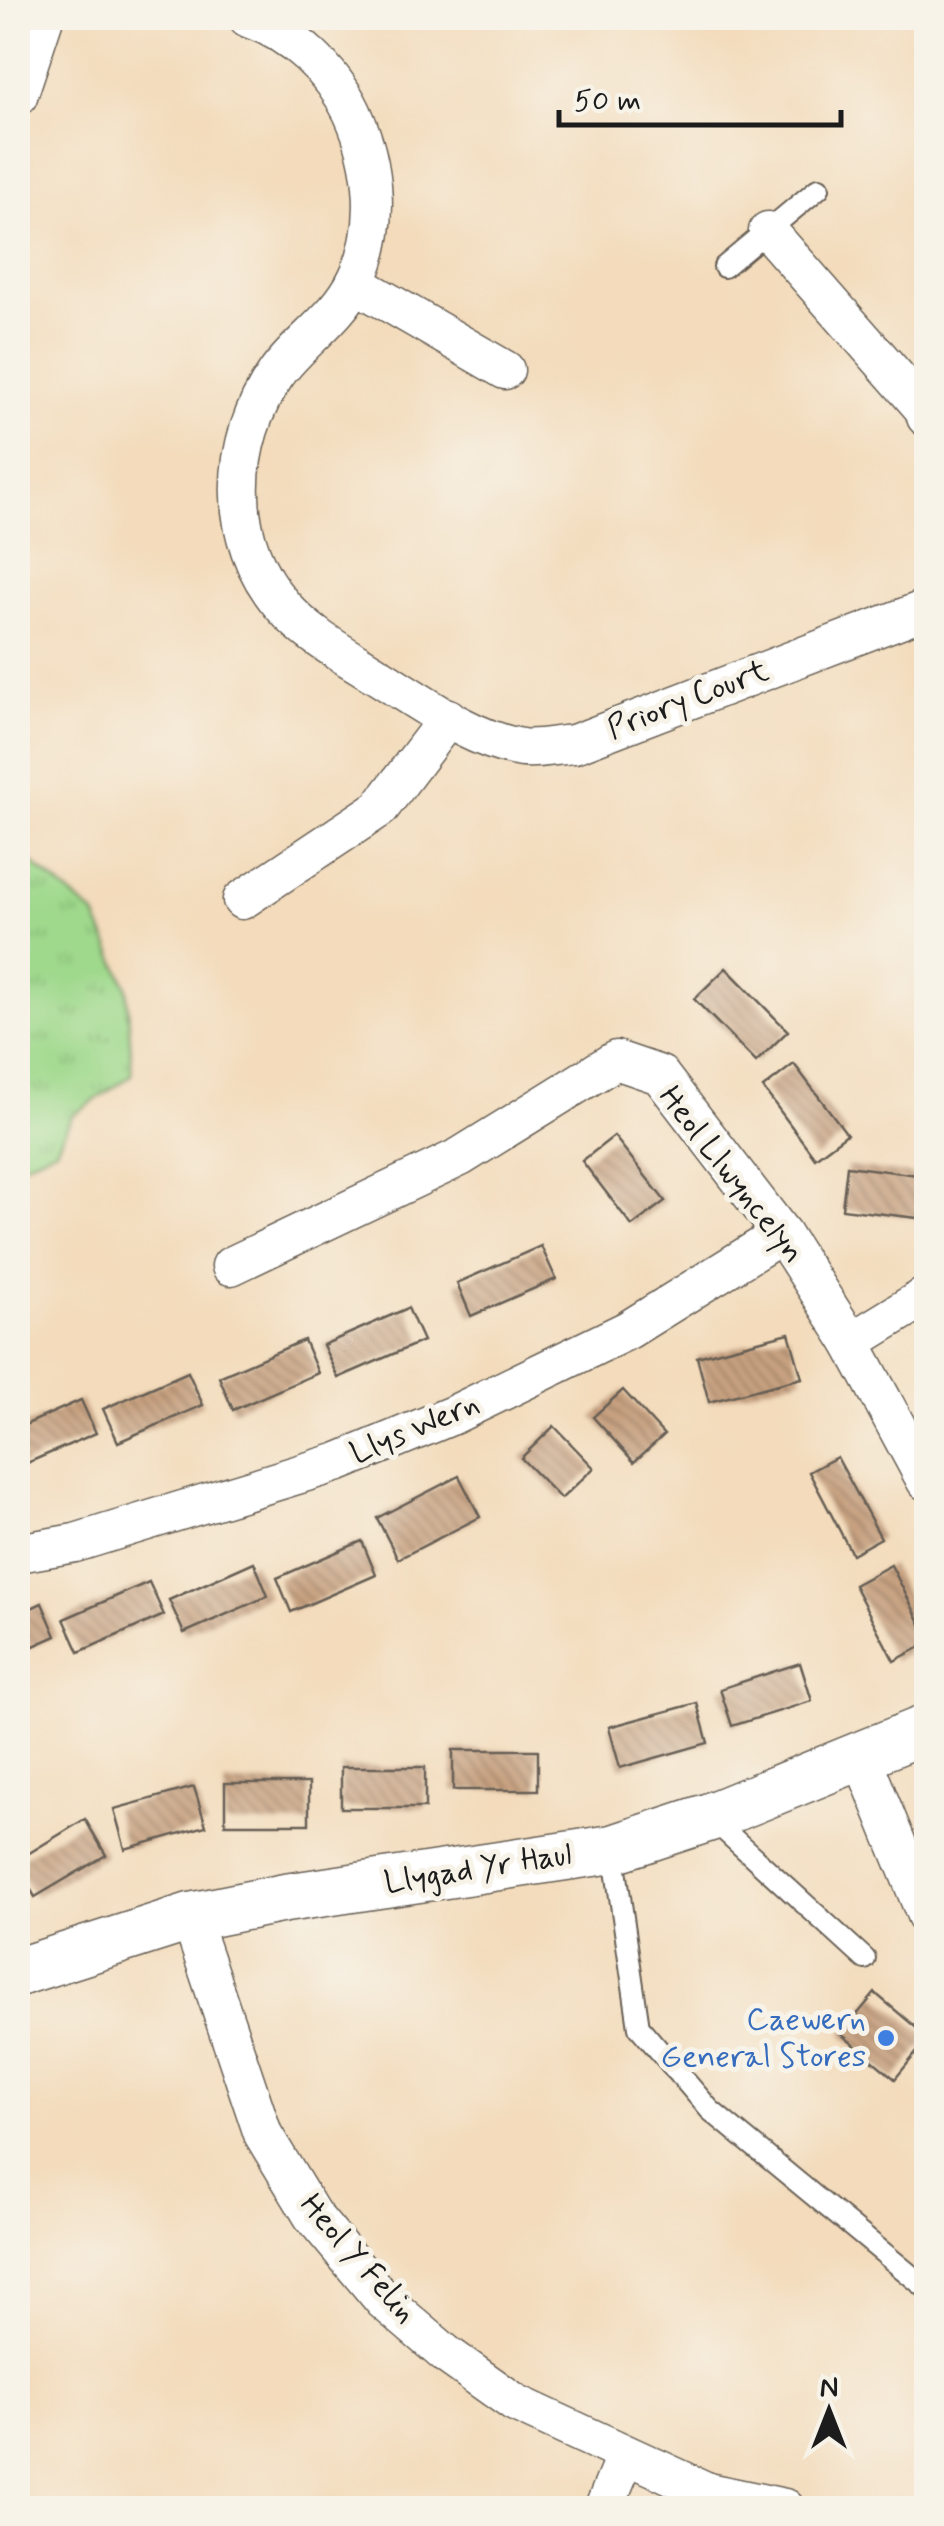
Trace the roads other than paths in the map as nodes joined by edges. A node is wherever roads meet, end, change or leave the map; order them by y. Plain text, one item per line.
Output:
1 (44, 18) edge
2 (248, 18) edge
3 (18, 96) edge
4 (819, 188) dead end
5 (768, 231) junction
6 (724, 267) dead end
7 (355, 283) junction
8 (504, 370) dead end
9 (926, 417) edge
10 (926, 609) edge
11 (448, 718) junction
12 (242, 900) dead end
13 (782, 1234) junction
14 (232, 1266) dead end
15 (926, 1296) edge
16 (851, 1342) junction
17 (926, 1481) edge
18 (18, 1553) edge
19 (926, 1729) edge
20 (861, 1756) junction
21 (710, 1817) junction
22 (613, 1848) junction
23 (926, 1915) edge
24 (190, 1917) junction
25 (865, 1959) dead end
26 (18, 1972) edge
27 (926, 2288) edge
28 (625, 2456) junction
29 (604, 2508) edge
30 (785, 2508) edge

1 - 3 street
2 - 7 street, Priory Court
4 - 5 lane
5 - 6 lane
5 - 9 street
7 - 8 street
7 - 11 street, Priory Court
10 - 11 street, Priory Court
11 - 12 street
13 - 14 street, Heol Llwyncelyn
13 - 16 street, Heol Llwyncelyn
13 - 18 street, Llys Wern
15 - 16 street
16 - 17 street, Heol Llwyncelyn
19 - 20 street, Llygad Yr Haul
20 - 21 street, Llygad Yr Haul
20 - 23 street
21 - 22 street, Llygad Yr Haul
21 - 25 lane
22 - 24 street, Llygad Yr Haul
22 - 27 lane
24 - 26 street, Llygad Yr Haul
24 - 28 street, Heol Y Felin
28 - 29 street
28 - 30 street, Heol Y Felin

